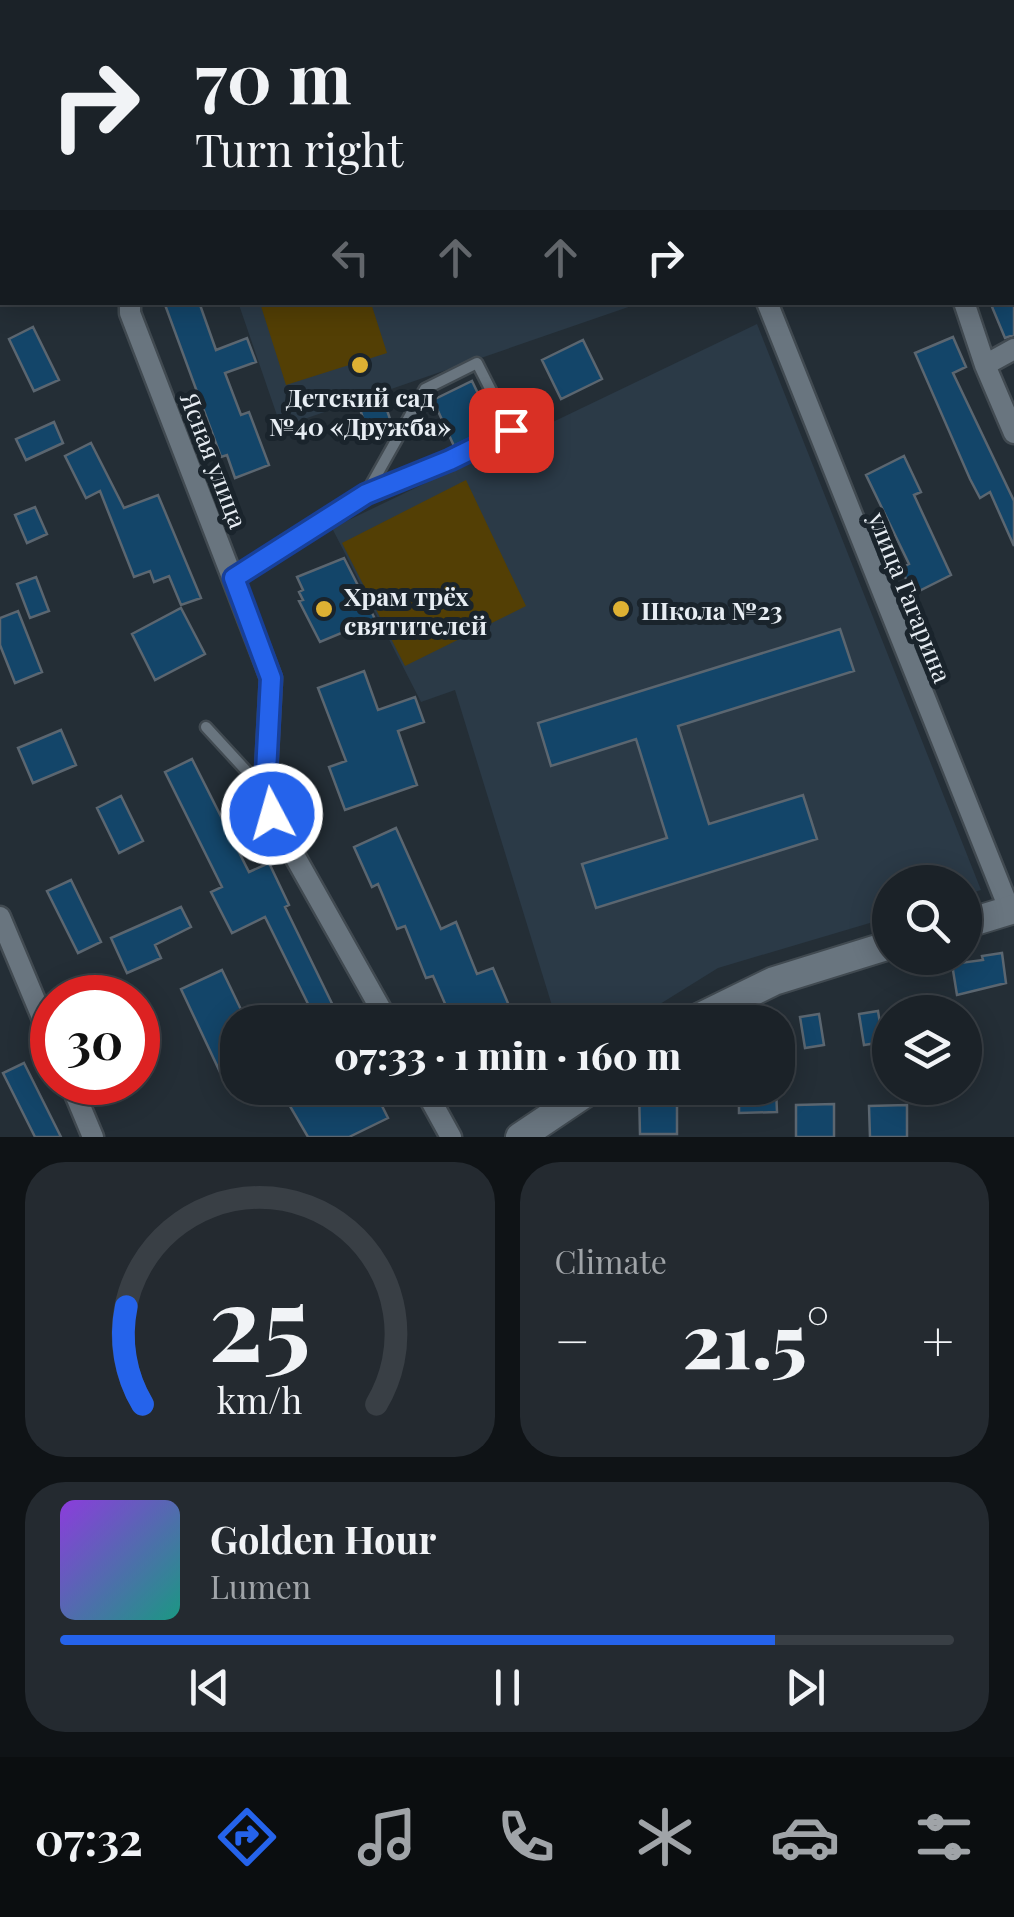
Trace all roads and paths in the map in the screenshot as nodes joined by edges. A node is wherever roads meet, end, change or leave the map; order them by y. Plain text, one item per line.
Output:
1 (130, 305) edge
2 (767, 305) edge
3 (965, 305) edge
4 (1014, 349) edge
5 (985, 364) junction
6 (1014, 433) edge
7 (366, 494) junction
8 (234, 578) junction
9 (206, 727) dead end
10 (265, 791) junction
11 (1012, 910) edge
12 (0, 917) edge
13 (982, 919) edge
14 (872, 951) edge
15 (30, 989) edge
16 (379, 1005) edge
17 (725, 1005) edge
18 (80, 1105) edge
19 (434, 1105) edge
20 (568, 1105) edge
21 (93, 1137) edge
22 (452, 1137) edge
23 (520, 1137) edge

1 - 8 street, Ясная улица
2 - 11 street, улица Гагарина
3 - 5 street
4 - 5 street
5 - 6 street
7 - 7 lane
7 - 8 lane
8 - 10 street, Ясная улица
9 - 10 lane
10 - 16 street, Ясная улица
11 - 13 street
12 - 15 street
14 - 17 street
18 - 21 street
19 - 22 street
20 - 23 street

